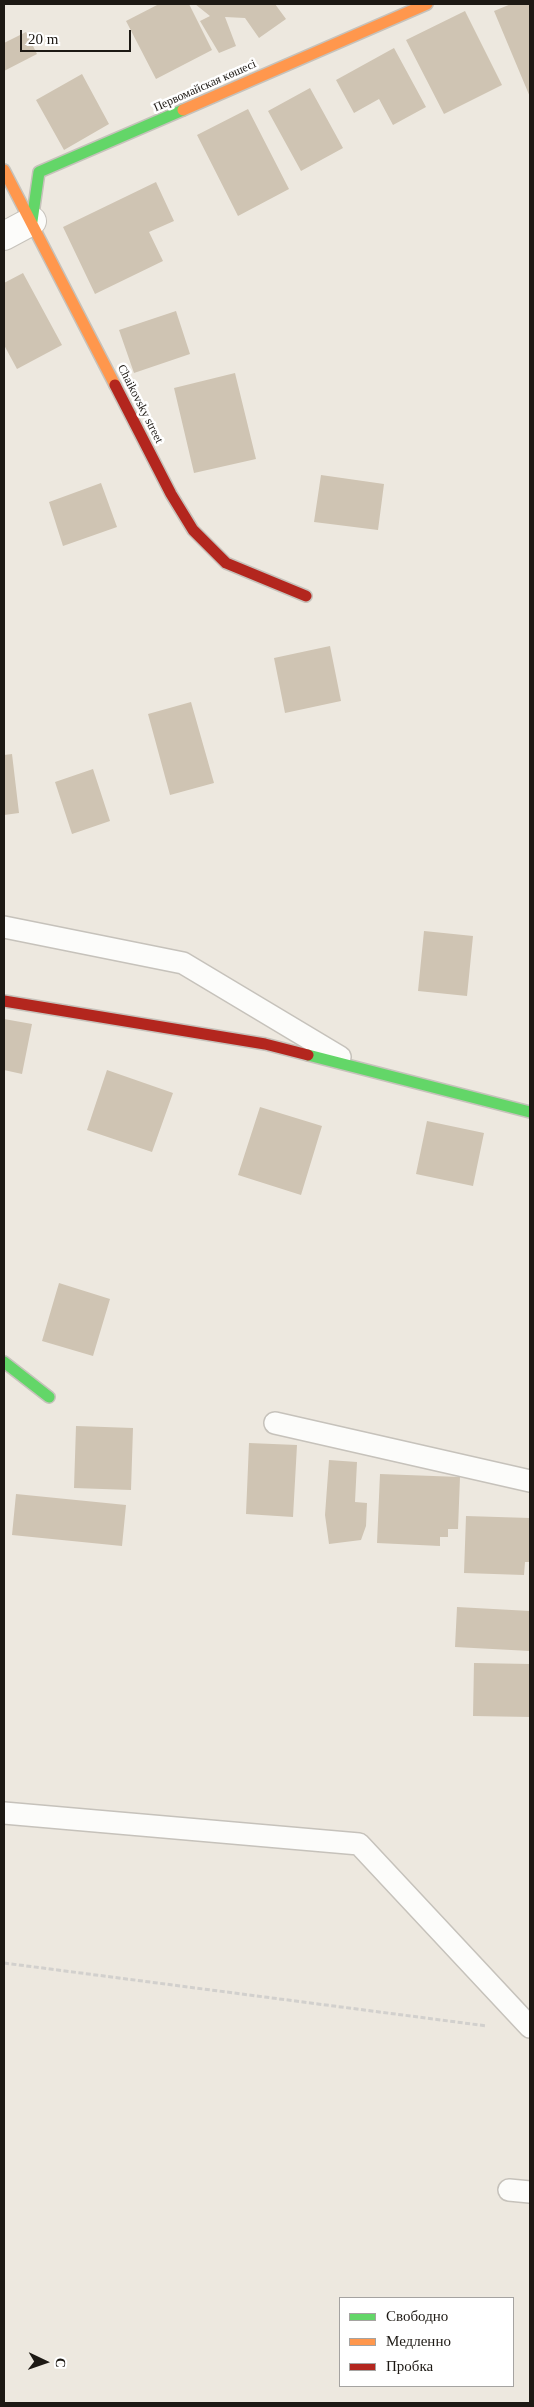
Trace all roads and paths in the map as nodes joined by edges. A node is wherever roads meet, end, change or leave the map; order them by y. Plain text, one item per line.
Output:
1 (427, 4) edge
2 (4, 170) edge
3 (32, 221) junction
4 (4, 236) edge
5 (306, 596) dead end
6 (4, 927) edge
7 (4, 1001) edge
8 (357, 1068) junction
9 (530, 1112) edge
10 (4, 1362) edge
11 (49, 1397) dead end
12 (275, 1423) dead end
13 (530, 1481) edge
14 (4, 1813) edge
15 (4, 1964) edge
16 (491, 2026) dead end
17 (530, 2027) edge

1 - 3 street, Первомайская көшесі
2 - 3 street, Chaikovsky street
3 - 4 street
3 - 5 street, Chaikovsky street
6 - 8 lane
7 - 8 street
8 - 9 street
10 - 11 street
12 - 13 lane
14 - 17 lane
15 - 16 path

